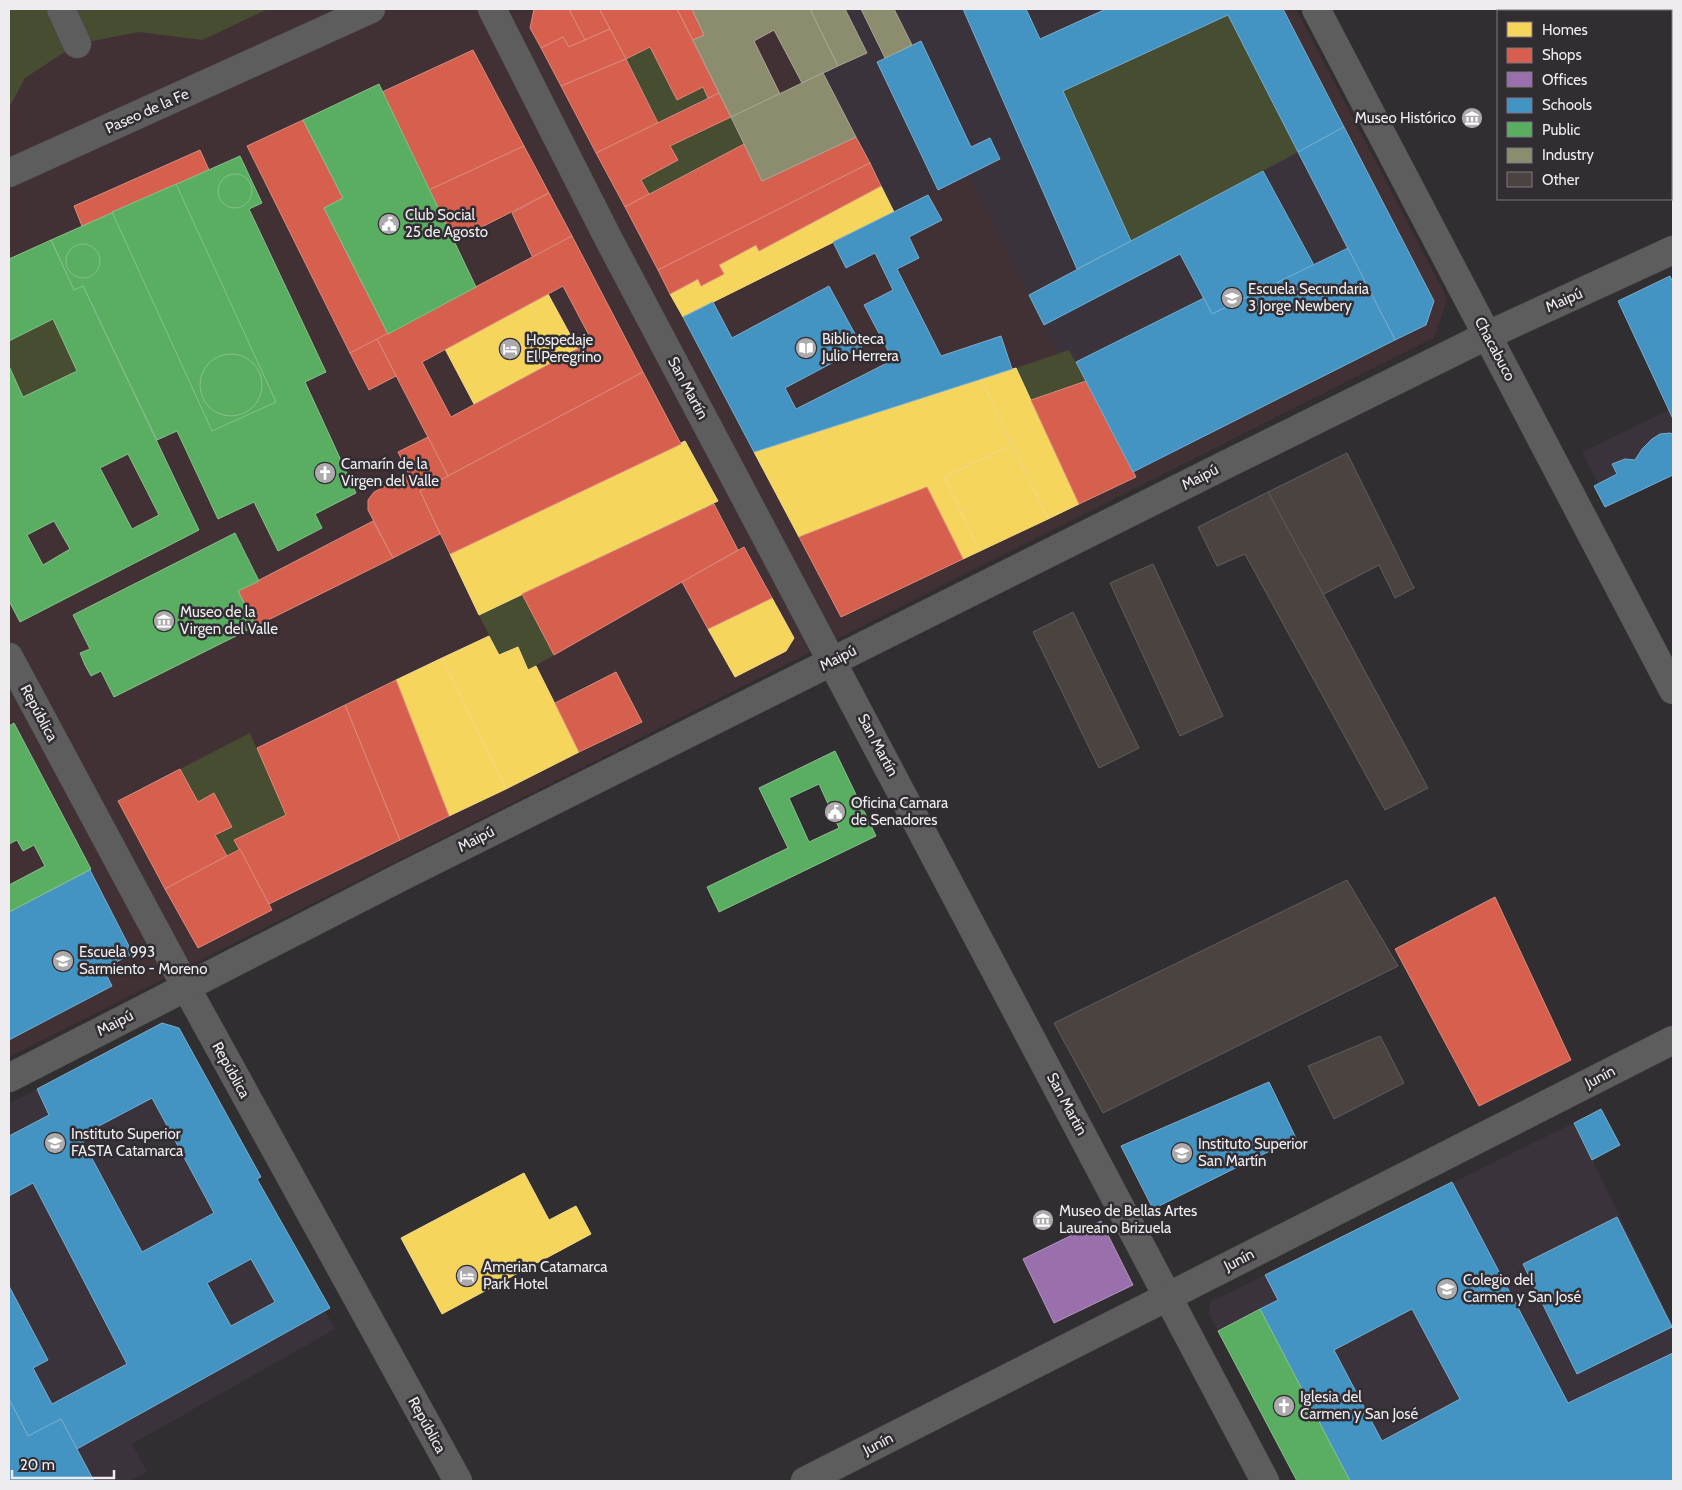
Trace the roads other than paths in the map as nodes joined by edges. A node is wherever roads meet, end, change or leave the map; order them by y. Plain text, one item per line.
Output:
1 (62, 9) edge
2 (371, 9) edge
3 (492, 9) edge
4 (1316, 9) edge
5 (77, 44) dead end
6 (9, 173) edge
7 (1673, 250) edge
8 (1488, 335) junction
9 (9, 656) edge
10 (833, 661) junction
11 (1673, 690) edge
12 (186, 987) junction
13 (1673, 1040) edge
14 (9, 1078) edge
15 (1168, 1296) junction
16 (458, 1481) edge
17 (805, 1481) edge
18 (1265, 1481) edge

1 - 5 street
2 - 6 street, Paseo de la Fe
3 - 10 street, San Martín
4 - 8 street, Chacabuco
7 - 8 street, Maipú
8 - 10 street, Maipú
8 - 11 street, Chacabuco
9 - 12 street, República
10 - 12 street, Maipú
10 - 15 street, San Martín
12 - 14 street, Maipú
12 - 16 street, República
13 - 15 street, Junín
15 - 17 street, Junín
15 - 18 street, San Martín

